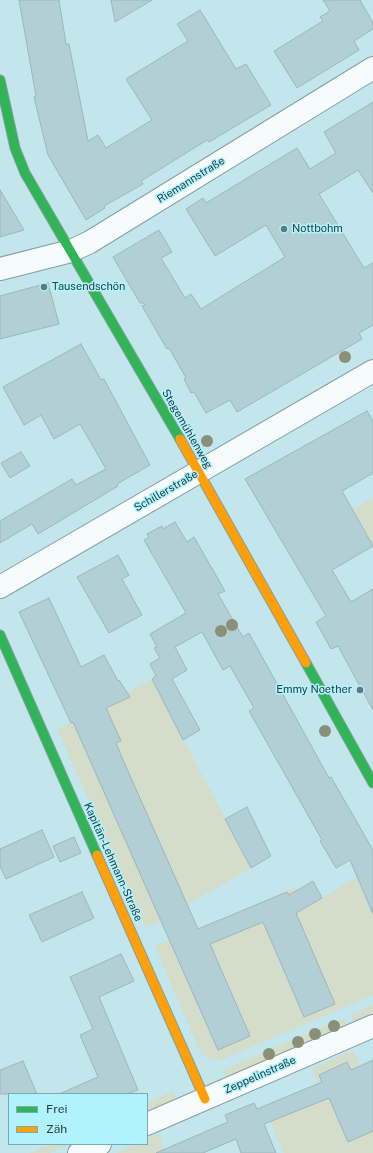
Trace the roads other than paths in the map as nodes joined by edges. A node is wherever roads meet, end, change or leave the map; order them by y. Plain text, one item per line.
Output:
1 (373, 68) edge
2 (0, 80) edge
3 (71, 251) junction
4 (0, 269) edge
5 (373, 371) edge
6 (199, 472) junction
7 (0, 587) edge
8 (0, 635) edge
9 (373, 783) edge
10 (373, 1026) edge
11 (205, 1099) junction
12 (148, 1124) edge
13 (98, 1145) edge
14 (79, 1153) edge

1 - 3 street, Riemannstraße
2 - 3 street, Stegemühlenweg
3 - 4 street, Riemannstraße
3 - 6 street, Stegemühlenweg
5 - 6 street, Schillerstraße
6 - 7 street, Schillerstraße
6 - 9 street, Stegemühlenweg
8 - 11 street, Kapitän-Lehmann-Straße
10 - 11 street, Zeppelinstraße
11 - 12 street, Zeppelinstraße
13 - 14 street

